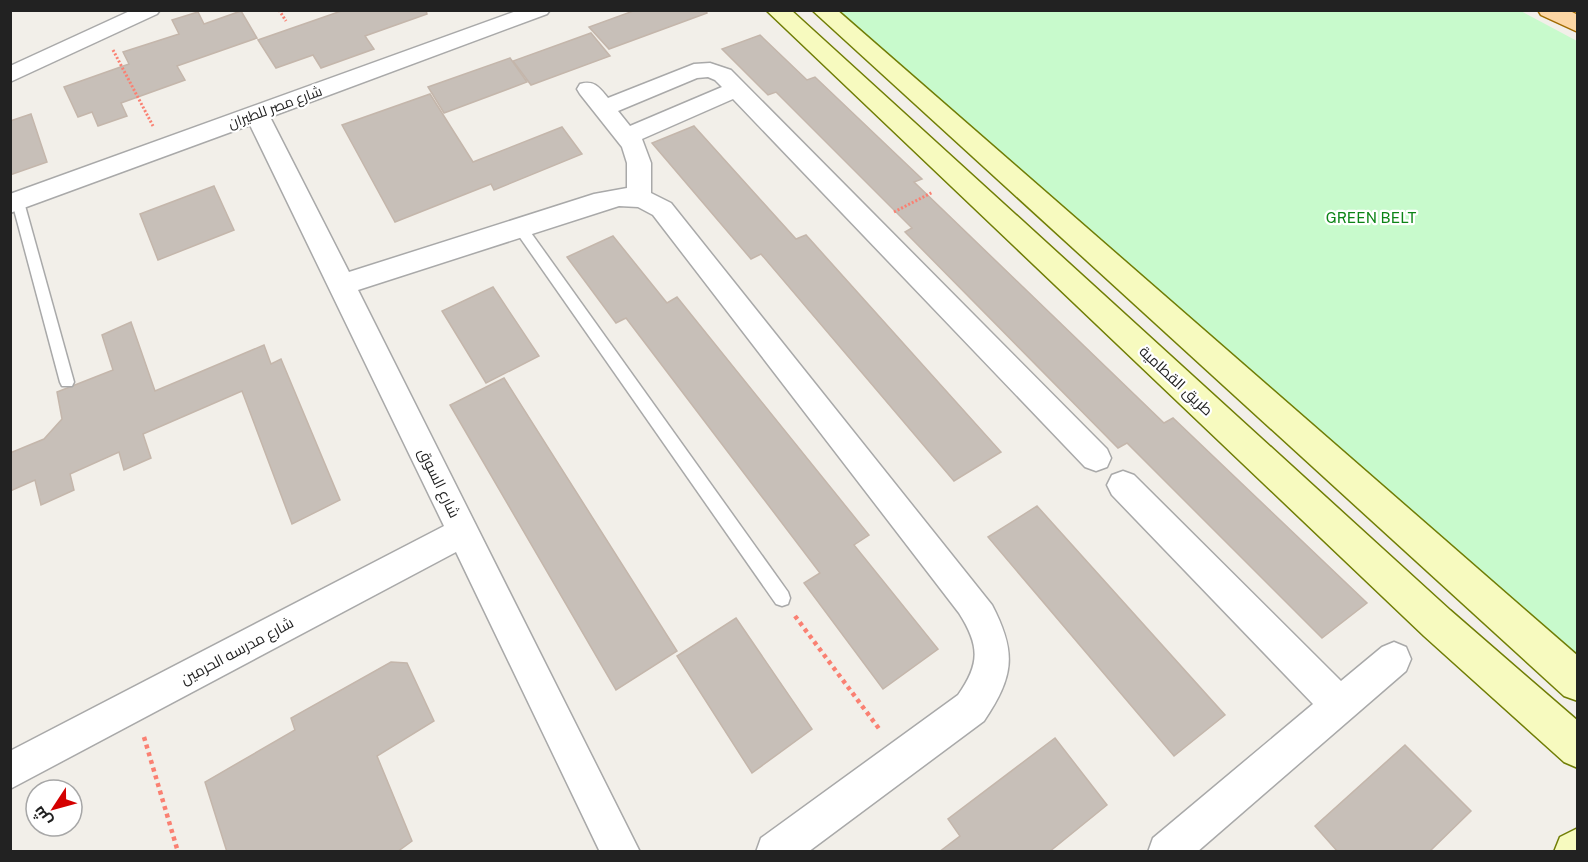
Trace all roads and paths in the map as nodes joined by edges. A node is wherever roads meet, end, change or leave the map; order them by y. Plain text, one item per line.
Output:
1 (150, 10) edge
2 (279, 10) edge
3 (540, 10) edge
4 (777, 10) edge
5 (823, 10) edge
6 (1549, 10) edge
7 (286, 21) dead end
8 (1578, 25) edge
9 (104, 32) junction
10 (10, 75) edge
11 (737, 89) junction
12 (257, 114) junction
13 (628, 136) junction
14 (164, 148) junction
15 (959, 180) junction
16 (639, 197) junction
17 (14, 203) edge
18 (869, 224) junction
19 (519, 226) junction
20 (341, 285) junction
21 (67, 382) dead end
22 (1096, 458) dead end
23 (1123, 485) dead end
24 (463, 532) junction
25 (782, 598) joint
26 (1394, 659) dead end
27 (1578, 682) edge
28 (134, 705) junction
29 (1340, 706) junction
30 (1578, 748) edge
31 (901, 758) junction
32 (10, 771) edge
33 (178, 852) edge
34 (621, 852) edge
35 (775, 852) edge
36 (1167, 852) edge

1 - 9 street
2 - 7 path
3 - 12 street, شارع مصر للطيران
4 - 15 street, طريق القطامية
5 - 27 street
6 - 8 main road
9 - 10 street
9 - 14 path
11 - 13 street
11 - 13 street
11 - 18 street
12 - 14 street, شارع مصر للطيران
12 - 20 street, شارع السوق
13 - 16 street
14 - 17 street, شارع مصر للطيران
15 - 18 path
15 - 30 street, طريق القطامية
16 - 19 street
16 - 31 street
17 - 21 lane
18 - 22 street
19 - 20 street
19 - 25 lane
20 - 24 street, شارع السوق
23 - 29 street
24 - 28 street, شارع مدرسه الحرمين
24 - 34 street, شارع السوق
25 - 31 path
26 - 29 street
28 - 32 street, شارع مدرسه الحرمين
28 - 33 path
29 - 36 street
31 - 35 street

